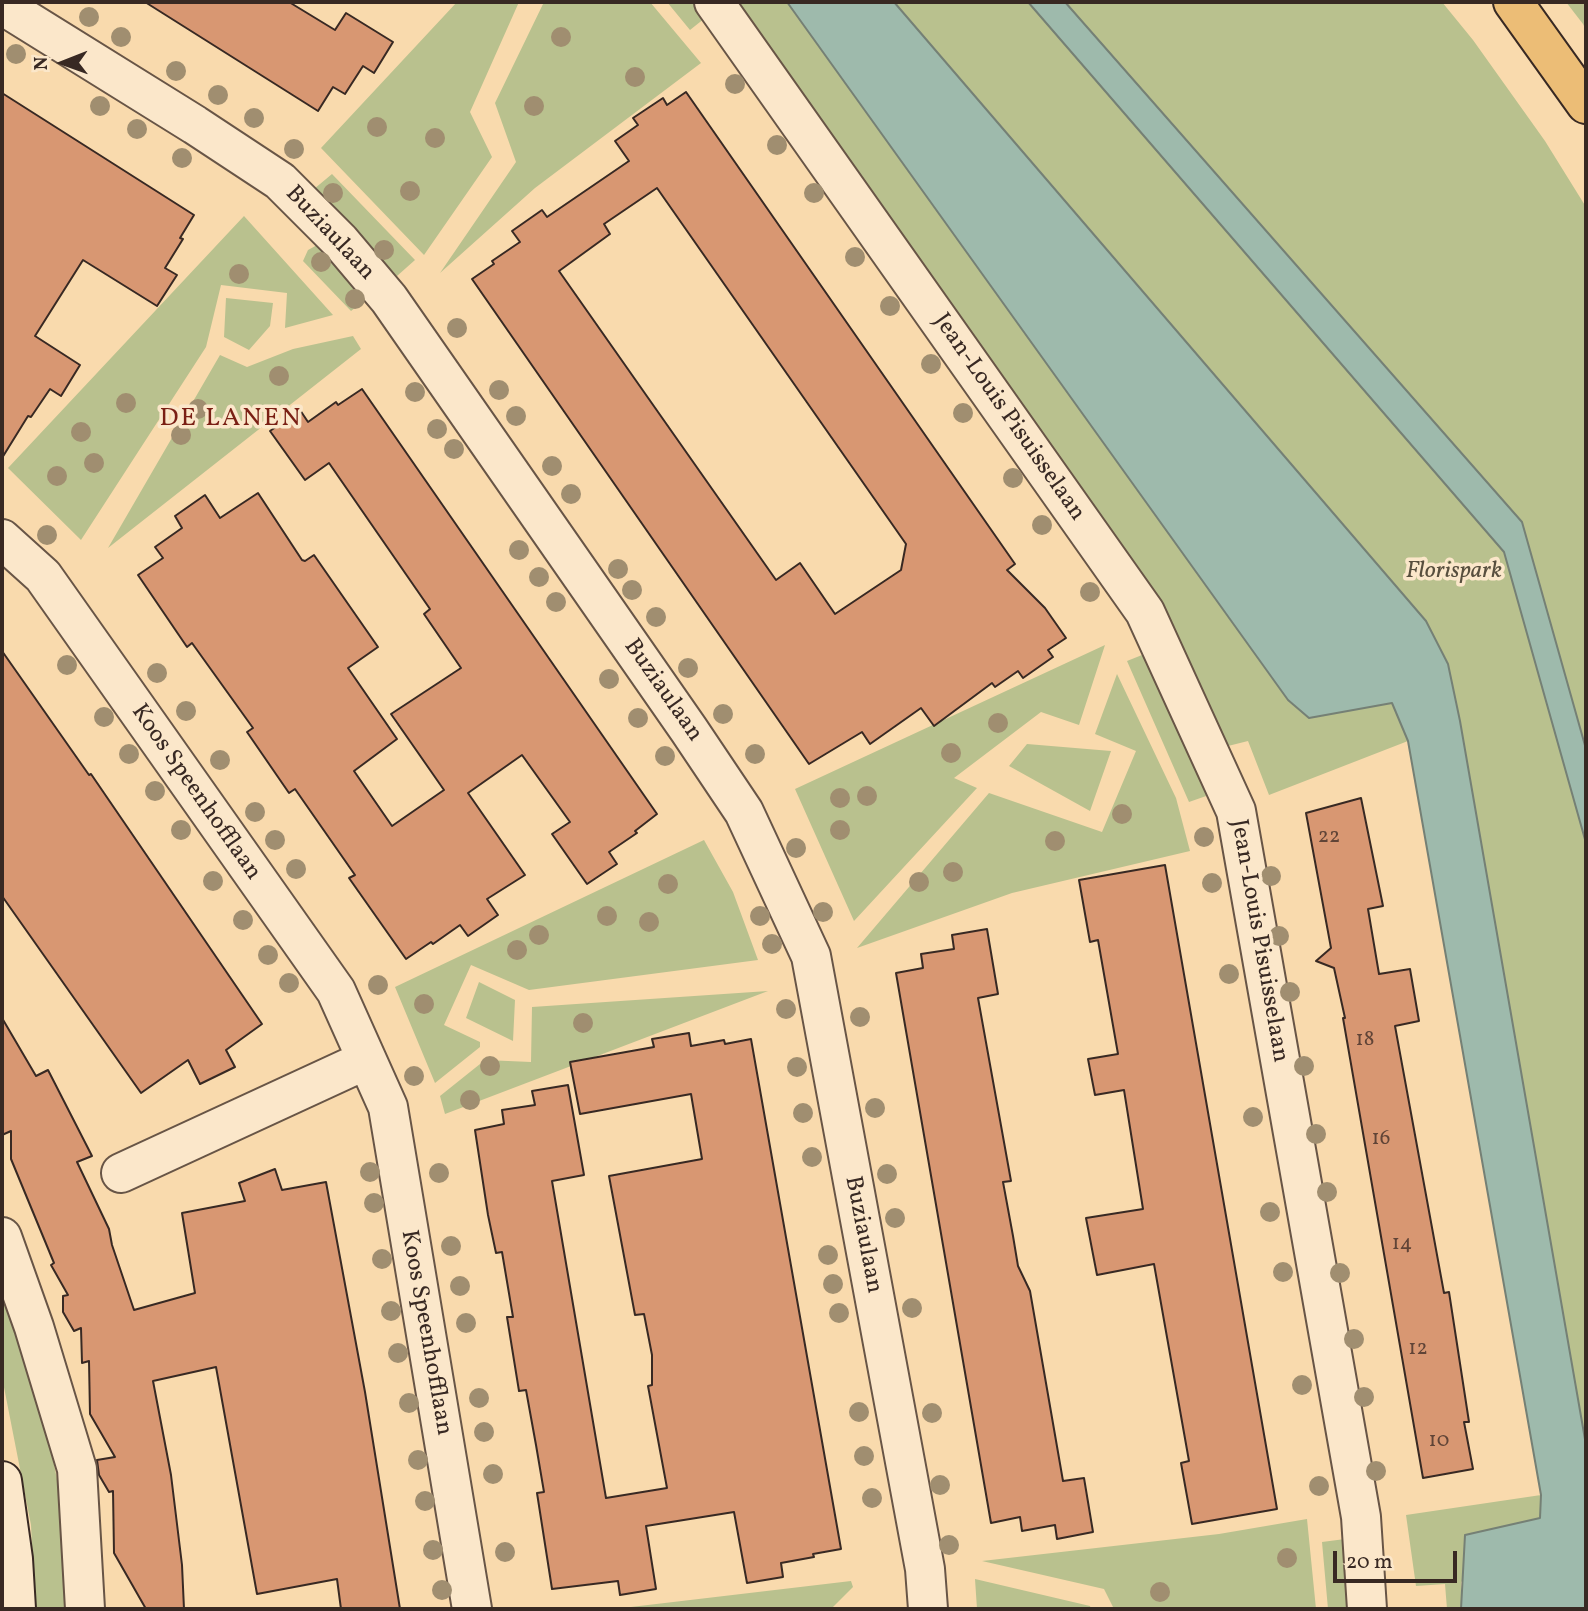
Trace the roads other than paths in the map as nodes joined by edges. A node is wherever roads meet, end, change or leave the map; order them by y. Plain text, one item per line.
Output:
1 (714, 2) edge
2 (1513, 2) edge
3 (2, 5) edge
4 (1586, 104) edge
5 (2, 540) edge
6 (366, 1060) junction
7 (121, 1173) dead end
8 (2, 1237) edge
9 (2, 1481) edge
10 (16, 1609) edge
11 (85, 1609) edge
12 (472, 1609) edge
13 (928, 1609) edge
14 (1367, 1609) edge

1 - 14 street, Jean-Louis Pisuisselaan
2 - 4 highway
3 - 13 street, Buziaulaan
5 - 6 street, Koos Speenhofflaan
6 - 7 street
6 - 12 street, Koos Speenhofflaan
8 - 11 street
9 - 10 street

